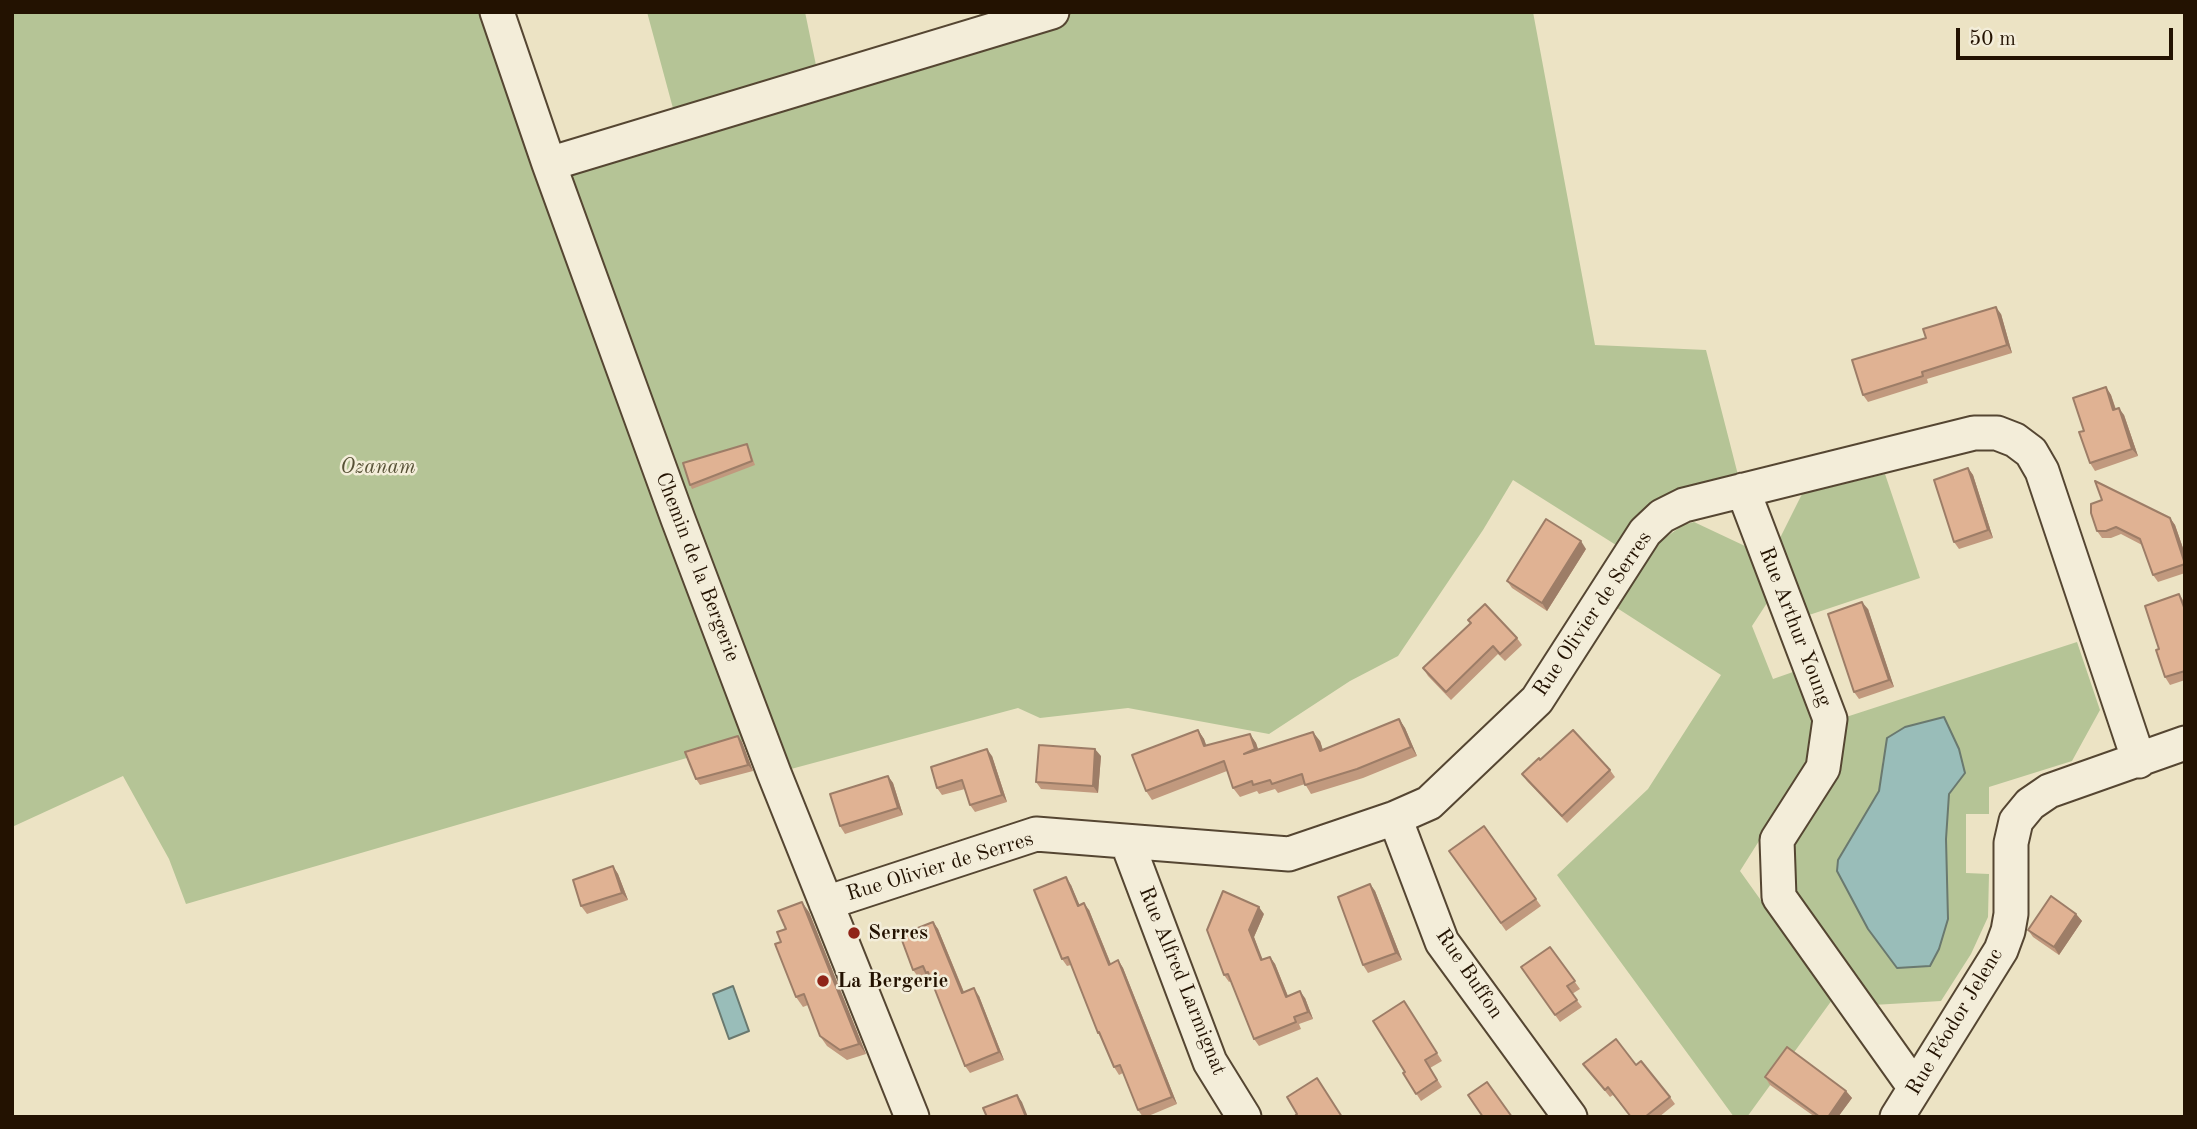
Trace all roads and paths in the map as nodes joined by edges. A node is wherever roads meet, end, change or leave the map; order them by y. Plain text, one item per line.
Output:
1 (497, 12) edge
2 (1052, 12) edge
3 (549, 164) junction
4 (1743, 490) junction
5 (2185, 743) edge
6 (2139, 761) junction
7 (1395, 818) junction
8 (1127, 842) junction
9 (826, 903) junction
10 (1915, 1088) junction
11 (912, 1117) edge
12 (1244, 1117) edge
13 (1570, 1117) edge
14 (1897, 1117) edge

1 - 3 street, Chemin de la Bergerie
2 - 3 street
3 - 9 street, Chemin de la Bergerie
4 - 6 street, Rue Olivier de Serres
4 - 7 street, Rue Olivier de Serres
4 - 10 street, Rue Arthur Young
5 - 6 street, Rue Féodor Jelenc
6 - 10 street, Rue Féodor Jelenc
7 - 8 street, Rue Olivier de Serres
7 - 13 street, Rue Buffon
8 - 9 street, Rue Olivier de Serres
8 - 12 street, Rue Alfred Larmignat
9 - 11 street, Chemin de la Bergerie
10 - 14 street, Rue Féodor Jelenc

